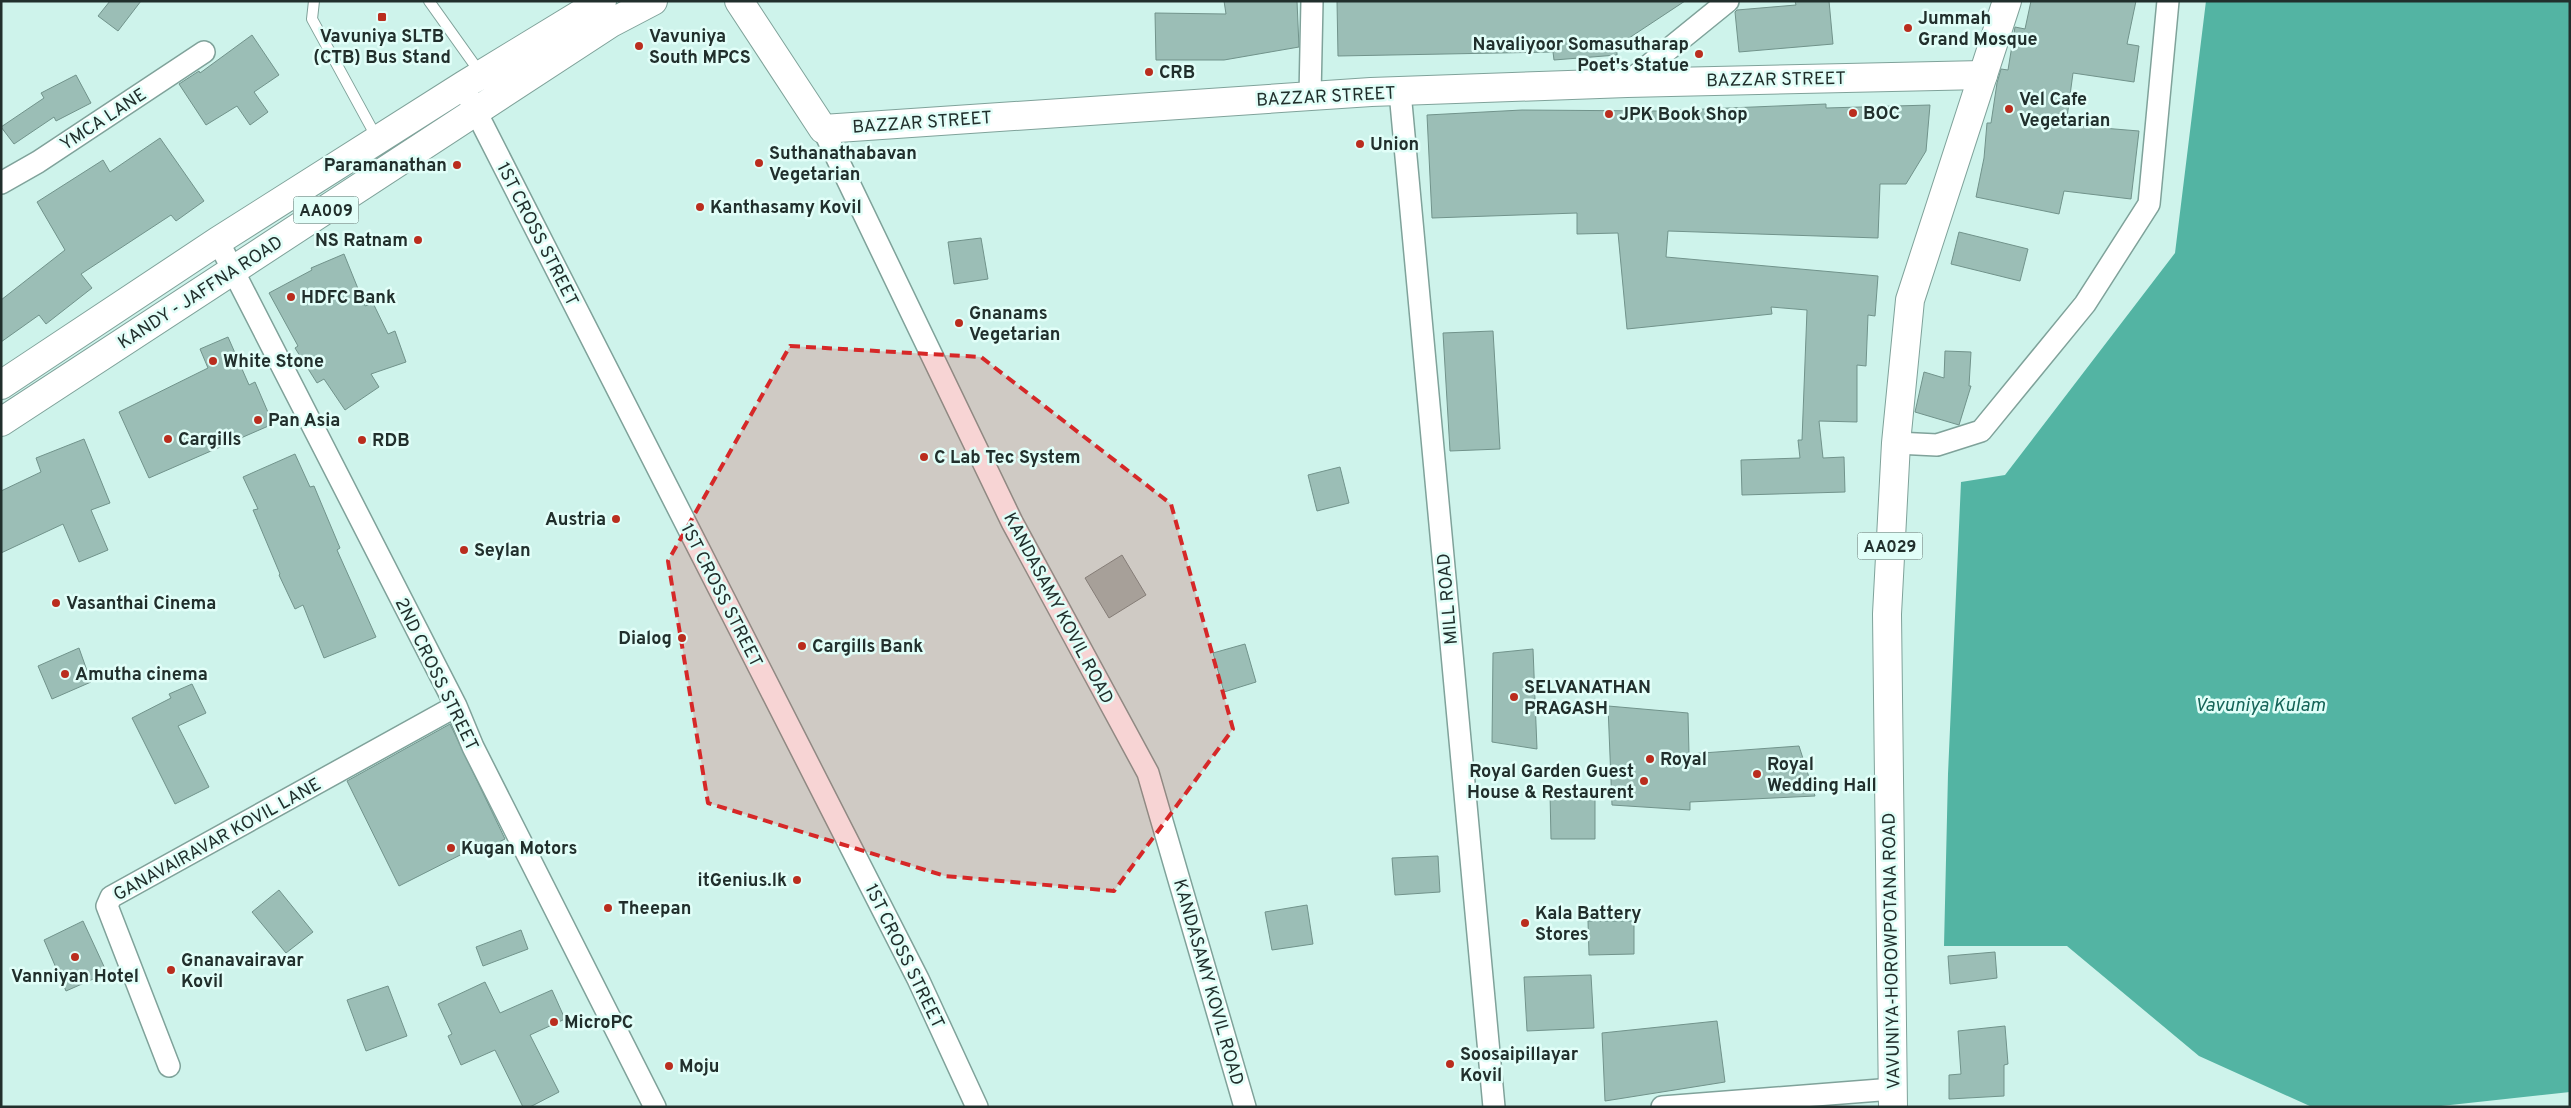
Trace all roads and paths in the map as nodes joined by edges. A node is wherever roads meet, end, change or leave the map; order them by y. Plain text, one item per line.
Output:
1 (314, 1) edge
2 (429, 1) edge
3 (602, 1) edge
4 (653, 1) edge
5 (739, 1) edge
6 (1312, 1) edge
7 (1728, 1) edge
8 (2007, 1) edge
9 (2168, 1) edge
10 (204, 52) dead end
11 (1983, 75) junction
12 (473, 80) junction
13 (1627, 83) junction
14 (1400, 92) junction
15 (1310, 96) junction
16 (476, 113) junction
17 (823, 128) junction
18 (378, 141) junction
19 (353, 156) junction
20 (368, 182) junction
21 (1, 183) edge
22 (218, 242) junction
23 (232, 271) junction
24 (1, 385) edge
25 (1, 422) edge
26 (1896, 443) junction
27 (456, 706) junction
28 (169, 1066) dead end
29 (1893, 1098) edge
30 (655, 1107) edge
31 (977, 1107) edge
32 (1245, 1107) edge
33 (1494, 1107) edge
34 (1662, 1107) edge

1 - 18 lane
2 - 12 lane
3 - 12 main road, KANDY - JAFFNA ROAD / AA009
4 - 16 main road, KANDY - JAFFNA ROAD / AA009
5 - 17 main road
6 - 15 street
7 - 13 street
8 - 11 main road, VAVUNIYA-HOROWPOTANA ROAD / AA029
9 - 26 street
10 - 21 street, YMCA LANE
11 - 13 main road, BAZZAR STREET
11 - 26 main road, VAVUNIYA-HOROWPOTANA ROAD / AA029
12 - 16 street, 1ST CROSS STREET
12 - 18 main road, KANDY - JAFFNA ROAD / AA009
13 - 14 main road, BAZZAR STREET
14 - 15 main road, BAZZAR STREET
14 - 33 street, MILL ROAD
15 - 17 main road, BAZZAR STREET
16 - 20 main road, KANDY - JAFFNA ROAD / AA009
16 - 31 street, 1ST CROSS STREET
17 - 32 street, KANDASAMY KOVIL ROAD
18 - 19 main road, KANDY - JAFFNA ROAD / AA009
19 - 20 main road
19 - 22 main road, KANDY - JAFFNA ROAD / AA009
20 - 23 main road, KANDY - JAFFNA ROAD / AA009
22 - 23 street, 2ND CROSS STREET
22 - 24 main road, KANDY - JAFFNA ROAD / AA009
23 - 25 main road, KANDY - JAFFNA ROAD / AA009
23 - 27 street, 2ND CROSS STREET
26 - 29 main road, VAVUNIYA-HOROWPOTANA ROAD / AA029
27 - 28 street, GANAVAIRAVAR KOVIL LANE
27 - 30 street, 2ND CROSS STREET
29 - 34 street

